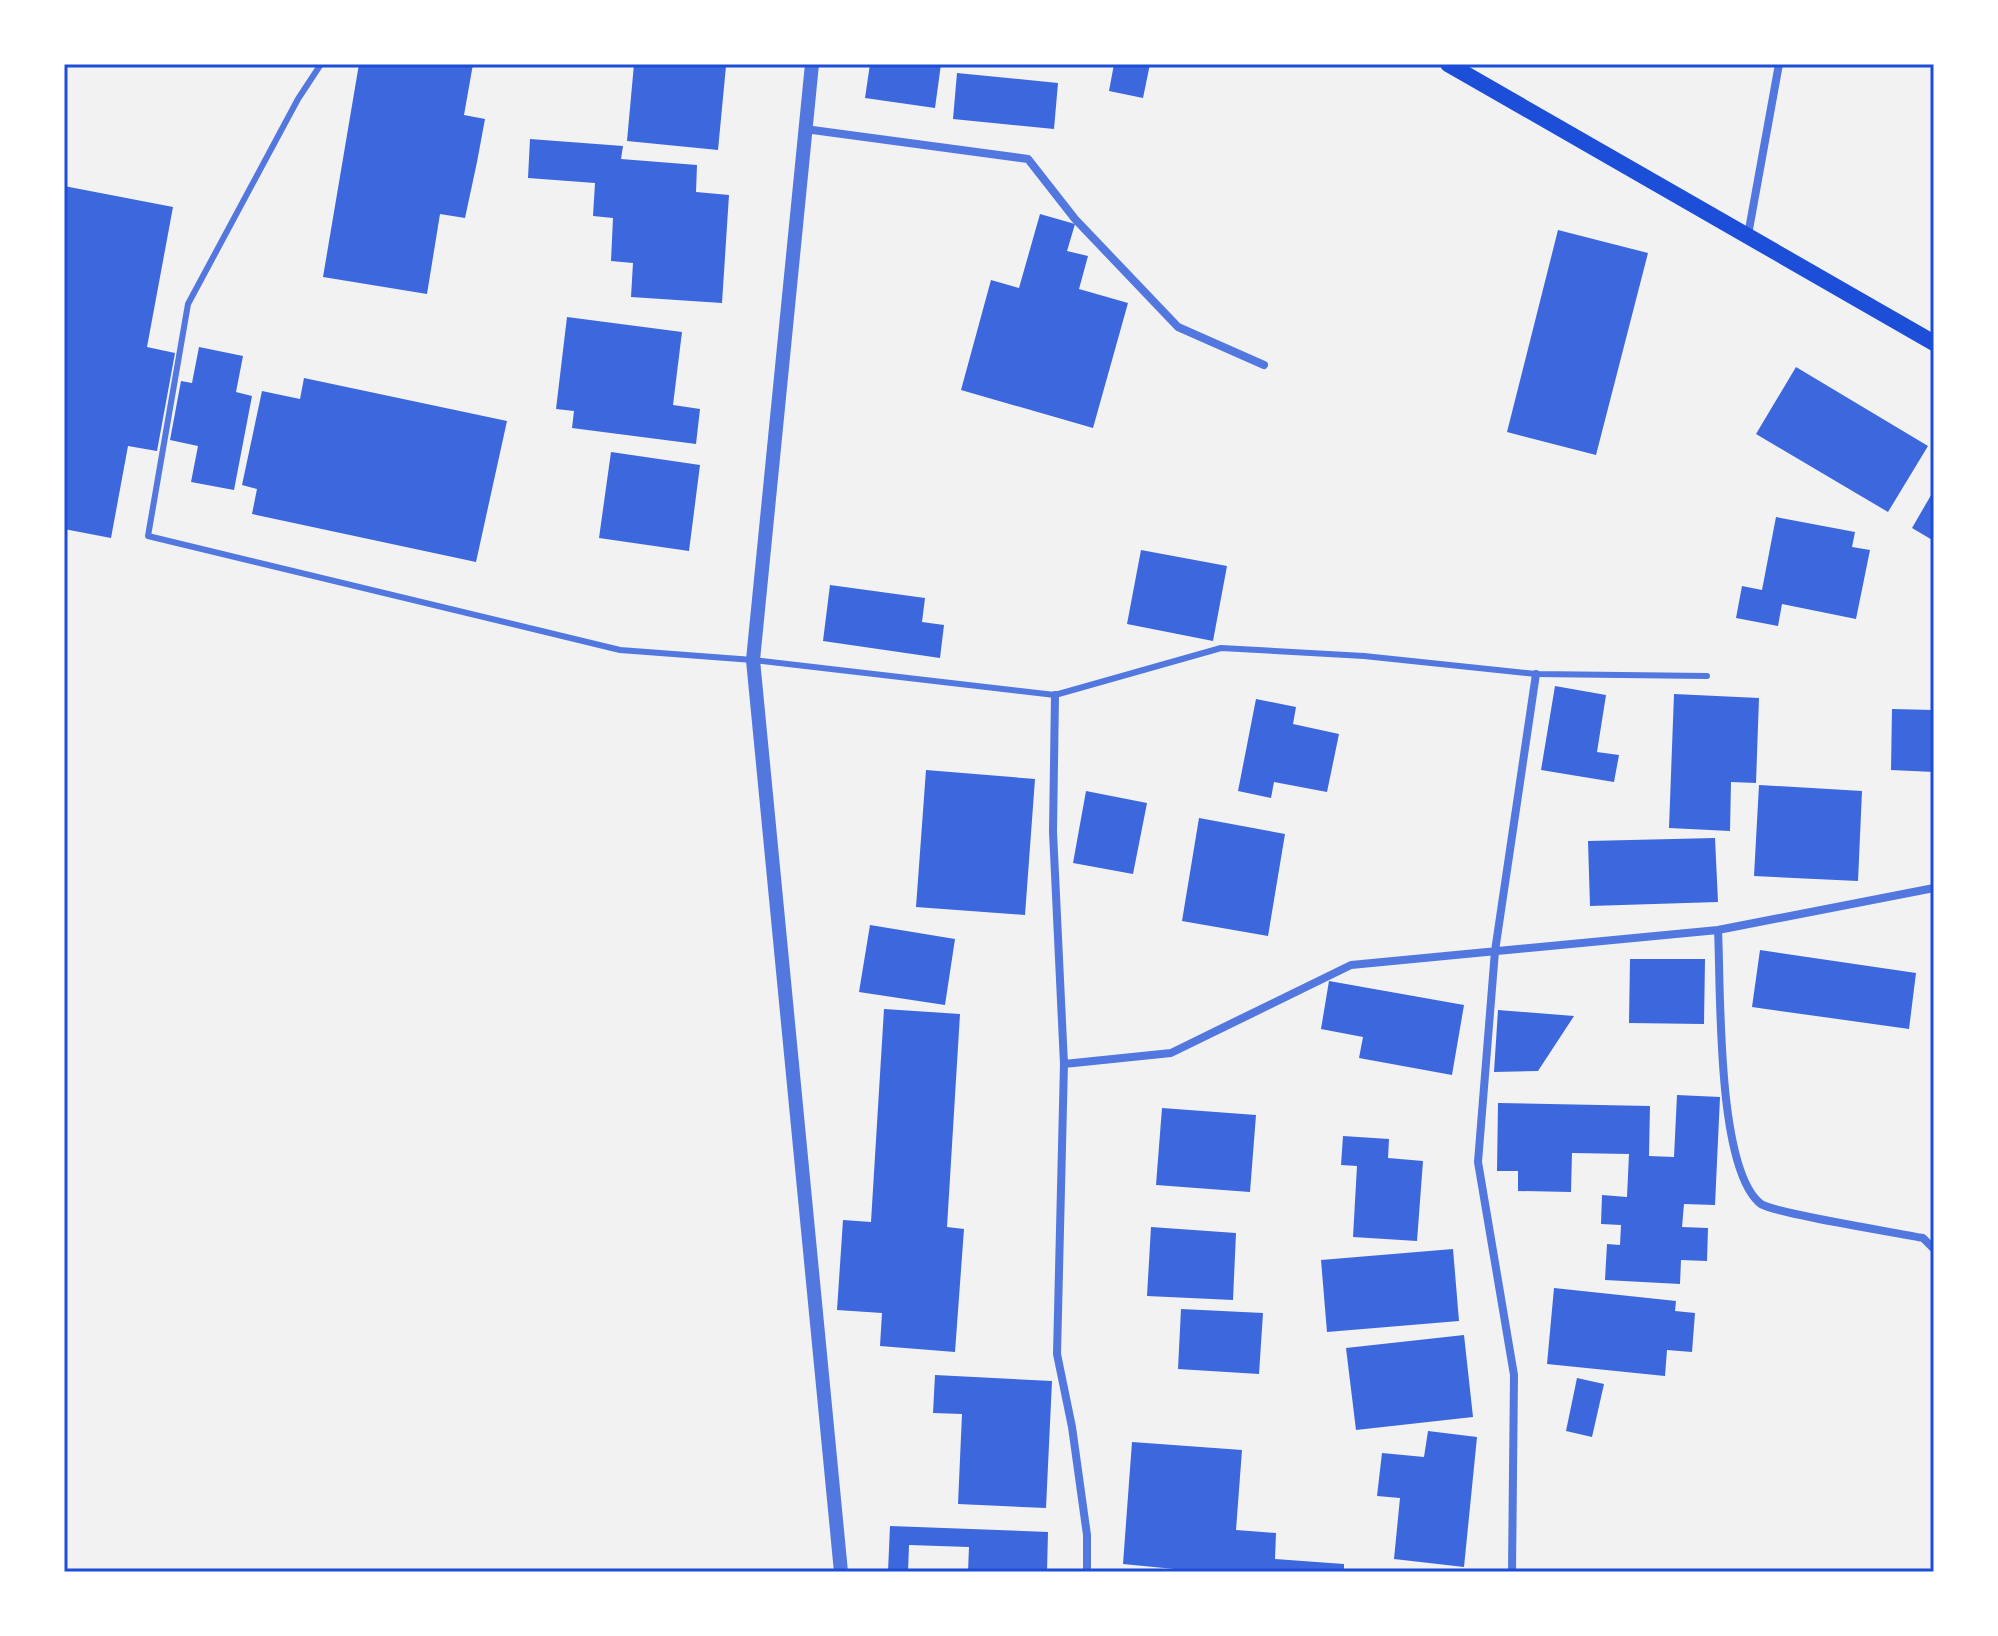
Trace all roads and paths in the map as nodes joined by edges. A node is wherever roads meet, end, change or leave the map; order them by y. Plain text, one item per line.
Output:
1 (321, 64) edge
2 (812, 64) edge
3 (1448, 64) edge
4 (1779, 64) edge
5 (805, 129) junction
6 (1748, 235) junction
7 (1934, 343) edge
8 (1264, 365) dead end
9 (753, 660) junction
10 (1536, 674) junction
11 (1707, 676) dead end
12 (1055, 695) junction
13 (1934, 888) edge
14 (1718, 930) junction
15 (1495, 951) junction
16 (1064, 1064) junction
17 (1934, 1249) edge
18 (841, 1572) edge
19 (1087, 1572) edge
20 (1512, 1572) edge

1 - 9 lane
2 - 5 street
3 - 6 main road
4 - 6 street
5 - 8 street
5 - 9 street
6 - 7 main road
9 - 12 lane
9 - 18 street
10 - 11 lane
10 - 12 lane
10 - 15 street
12 - 16 street
13 - 14 street
14 - 15 street
14 - 17 street
15 - 16 street
15 - 20 street
16 - 19 street

